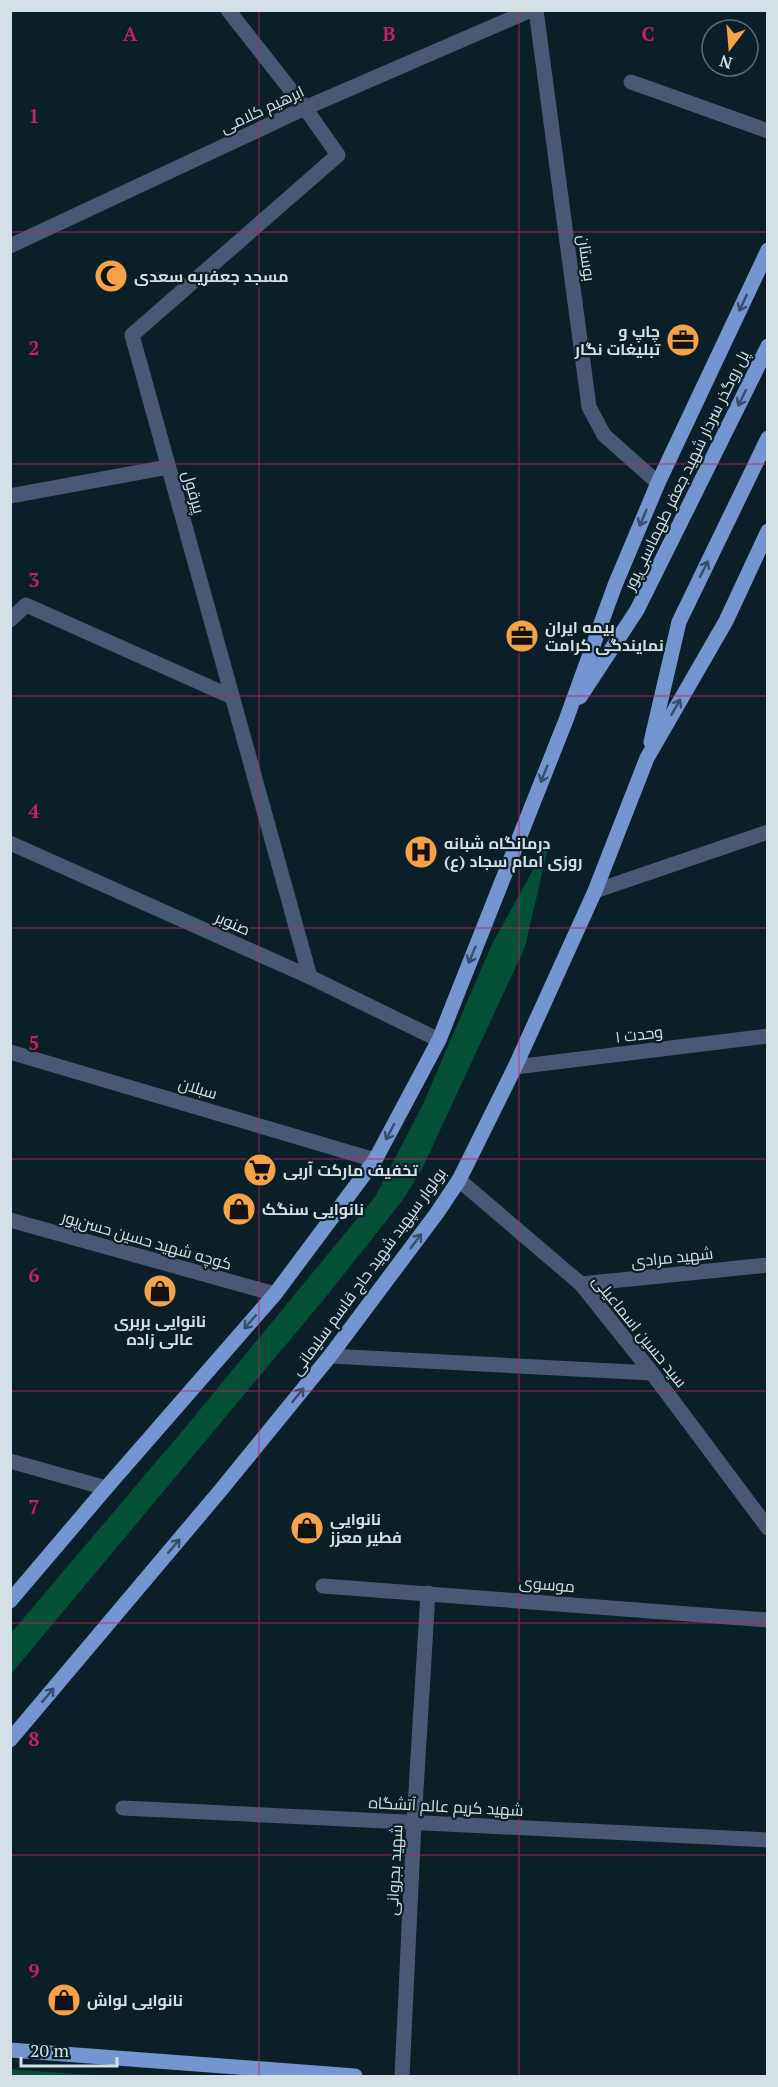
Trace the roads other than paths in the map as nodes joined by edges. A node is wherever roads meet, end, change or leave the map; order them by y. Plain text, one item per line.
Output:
1 (228, 10) edge
2 (531, 10) edge
3 (536, 10) edge
4 (631, 82) dead end
5 (305, 108) junction
6 (768, 132) edge
7 (10, 246) edge
8 (768, 250) edge
9 (768, 346) edge
10 (768, 438) edge
11 (168, 467) junction
12 (658, 483) junction
13 (10, 496) edge
14 (768, 531) edge
15 (10, 620) edge
16 (232, 697) junction
17 (566, 720) junction
18 (647, 758) junction
19 (768, 832) edge
20 (10, 843) edge
21 (595, 891) junction
22 (310, 977) junction
23 (768, 1036) edge
24 (439, 1040) junction
25 (10, 1052) edge
26 (515, 1067) junction
27 (375, 1160) junction
28 (459, 1180) junction
29 (10, 1220) edge
30 (768, 1265) edge
31 (581, 1284) junction
32 (274, 1294) junction
33 (330, 1356) junction
34 (652, 1373) junction
35 (10, 1461) edge
36 (106, 1488) junction
37 (768, 1528) edge
38 (323, 1586) dead end
39 (428, 1593) junction
40 (10, 1601) edge
41 (768, 1620) edge
42 (10, 1740) edge
43 (123, 1808) dead end
44 (414, 1823) junction
45 (768, 1840) edge
46 (10, 2050) edge
47 (355, 2076) edge
48 (402, 2076) edge

1 - 5 street
2 - 5 street, ابرهیم کلامی
3 - 12 street, بوستان
4 - 6 street
5 - 7 street, ابرهیم کلامی
5 - 11 street, پیرقول
8 -> 12 main road
9 -> 17 main road, پل روگذر سردار شهید جعفر طهماسبی‌پور
18 -> 10 main road
11 - 13 street
11 - 16 street, پیرقول
12 -> 17 main road
18 -> 14 main road
15 - 16 street
16 - 22 street, پیرقول
17 -> 24 main road
18 - 21 main road, بولوار سپهبد شهید حاج قاسم سلیمانی
19 - 21 street
20 - 22 street, صنوبر
21 - 26 main road, بولوار سپهبد شهید حاج قاسم سلیمانی
22 - 24 street, صنوبر
23 - 26 street, وحدت ۱
24 -> 27 main road
25 - 27 street, سبلان
26 - 28 main road, بولوار سپهبد شهید حاج قاسم سلیمانی
27 - 32 main road
28 - 31 street, سید حسین اسماعیلی
33 -> 28 main road, بولوار سپهبد شهید حاج قاسم سلیمانی
29 - 32 street, کوچه شهید حسین حسن‌پور
30 - 31 street, شهید مرادی
31 - 34 street, سید حسین اسماعیلی
32 -> 36 main road
33 - 34 street
42 -> 33 main road, بولوار سپهبد شهید حاج قاسم سلیمانی
34 - 37 street, سید حسین اسماعیلی
35 - 36 street
36 - 40 main road
38 - 39 street, موسوی
39 - 41 street, موسوی
39 - 44 street, شهید بجروانی
43 - 44 street, شهید کریم عالم آتشگاه
44 - 45 street, شهید کریم عالم آتشگاه
44 - 48 street, شهید بجروانی
46 - 47 main road

